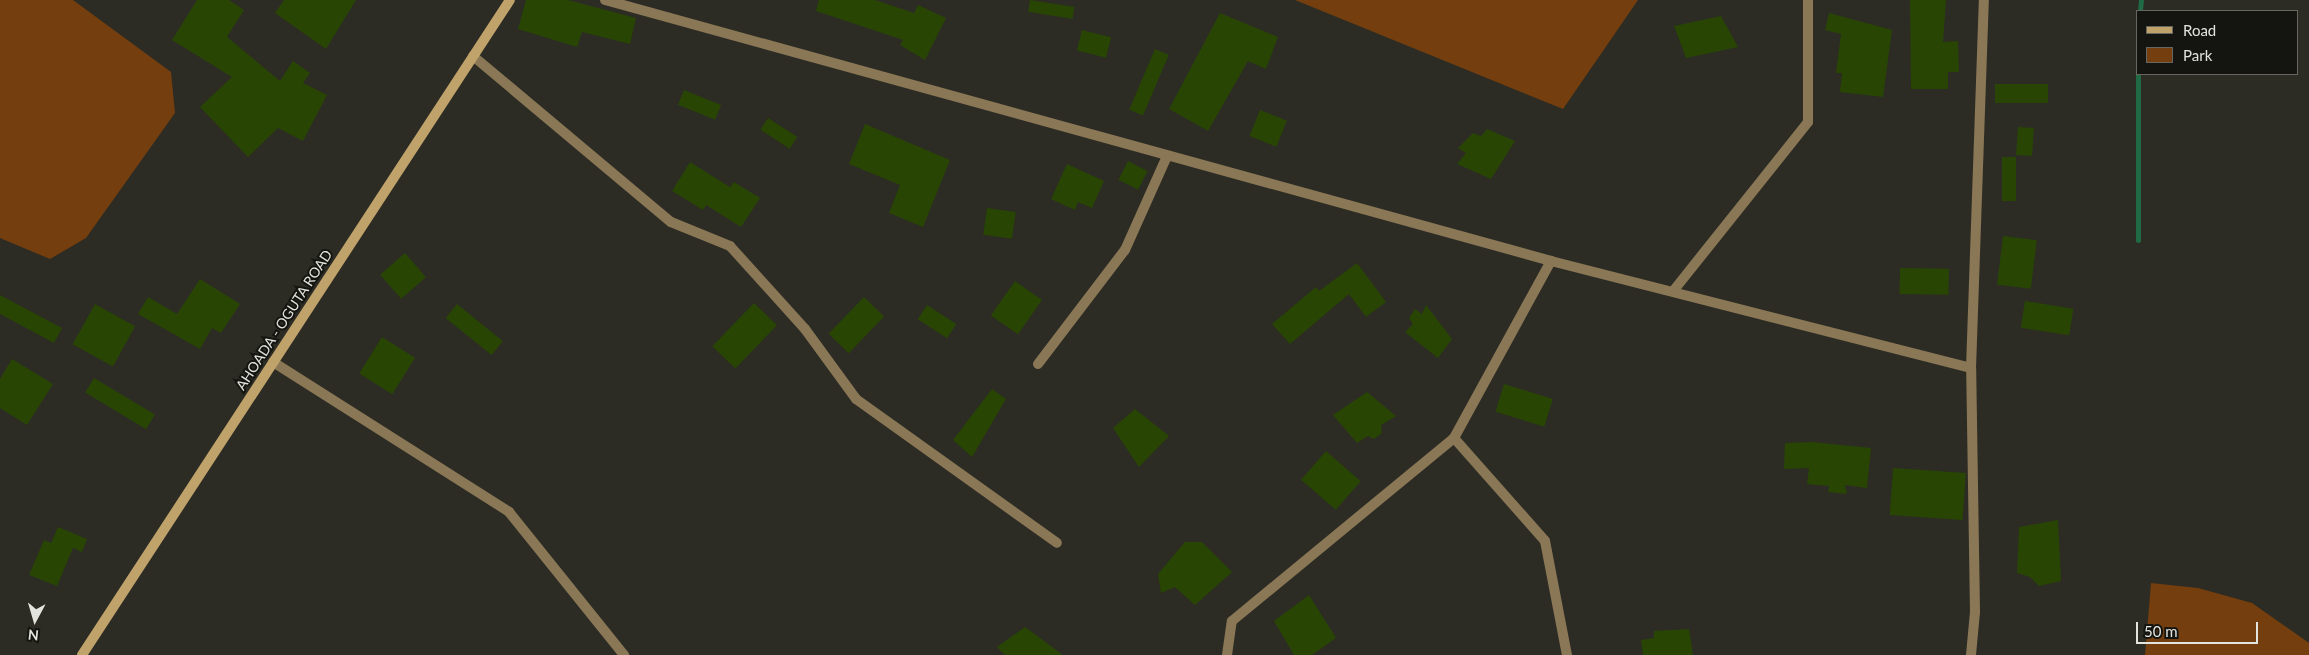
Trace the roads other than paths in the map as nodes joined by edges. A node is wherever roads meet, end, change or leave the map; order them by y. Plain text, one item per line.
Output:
1 (510, 0) edge
2 (605, 0) edge
3 (1808, 0) edge
4 (1984, 0) edge
5 (473, 56) junction
6 (1167, 156) junction
7 (1551, 261) junction
8 (1674, 290) junction
9 (273, 362) junction
10 (1038, 364) dead end
11 (1971, 368) junction
12 (1454, 438) junction
13 (1057, 543) dead end
14 (82, 655) edge
15 (624, 655) edge
16 (1227, 655) edge
17 (1566, 655) edge
18 (1971, 655) edge

1 - 5 main road, AHOADA - OGUTA ROAD
2 - 6 street
3 - 8 street
4 - 11 street
5 - 9 main road, AHOADA - OGUTA ROAD
5 - 13 street
6 - 7 street
6 - 10 street
7 - 8 street
7 - 12 street
8 - 11 street
9 - 14 main road, AHOADA - OGUTA ROAD
9 - 15 street
11 - 18 street
12 - 16 street
12 - 17 street

